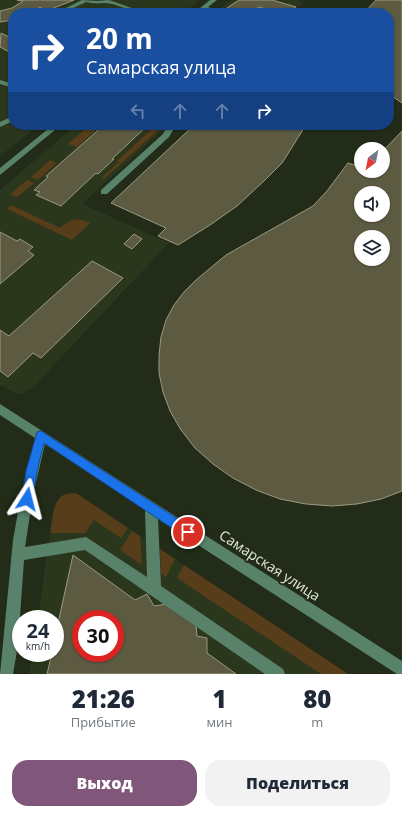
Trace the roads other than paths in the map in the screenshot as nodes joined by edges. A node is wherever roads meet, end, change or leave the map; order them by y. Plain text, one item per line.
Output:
1 (85, 0) edge
2 (214, 0) edge
3 (107, 1) edge
4 (122, 6) junction
5 (70, 8) edge
6 (119, 8) edge
7 (128, 8) edge
8 (204, 8) edge
9 (51, 130) edge
10 (169, 130) edge
11 (0, 172) edge
12 (104, 192) dead end
13 (0, 409) edge
14 (41, 436) junction
15 (151, 508) junction
16 (18, 555) junction
17 (154, 588) junction
18 (398, 669) edge
19 (6, 674) edge
20 (278, 674) edge

1 - 3 street
1 - 5 street
2 - 8 street
3 - 4 street
4 - 6 street
4 - 7 street
9 - 11 street
10 - 12 street
13 - 14 street, Самарская улица
14 - 15 street, Самарская улица
14 - 16 street
15 - 17 street
15 - 18 street, Самарская улица
16 - 17 street
16 - 19 street
17 - 20 street

